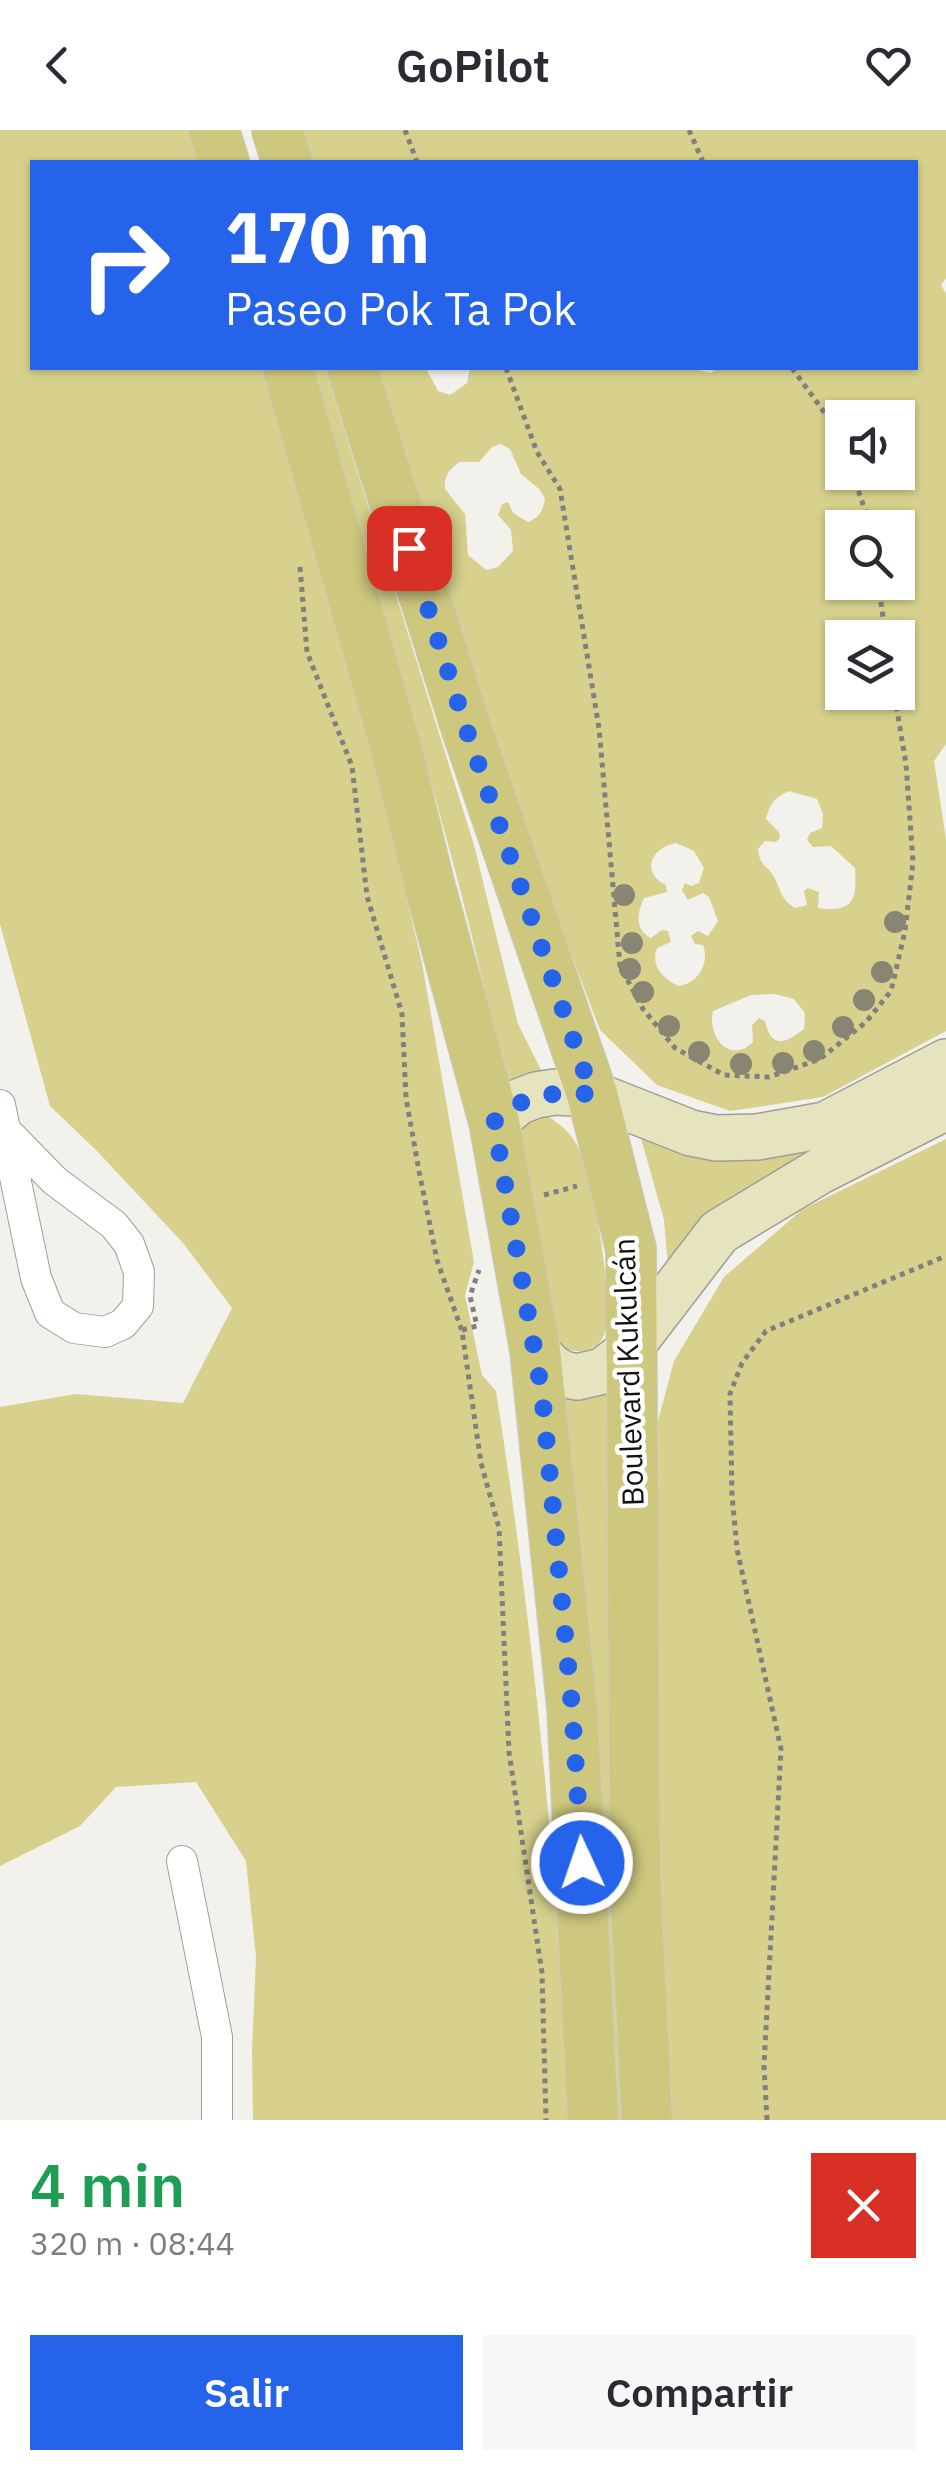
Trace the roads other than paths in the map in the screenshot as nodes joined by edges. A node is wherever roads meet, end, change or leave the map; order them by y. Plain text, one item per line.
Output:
1 (214, 130) edge
2 (277, 130) edge
3 (223, 160) edge
4 (287, 160) edge
5 (289, 370) edge
6 (353, 370) edge
7 (946, 1062) edge
8 (592, 1094) junction
9 (0, 1105) edge
10 (946, 1108) edge
11 (494, 1122) junction
12 (9, 1134) junction
13 (634, 1339) junction
14 (535, 1350) junction
15 (182, 1861) dead end
16 (217, 2120) edge
17 (593, 2120) edge
18 (647, 2120) edge

1 - 3 main road
2 - 4 main road
5 - 11 main road
6 - 8 main road, Boulevard Kukulcán
7 - 8 street
8 - 11 street
8 - 13 main road, Boulevard Kukulcán
9 - 12 street
10 - 13 street
11 - 14 main road
12 - 12 street
13 - 14 street
13 - 18 main road, Boulevard Kukulcán
14 - 17 main road
15 - 16 street

